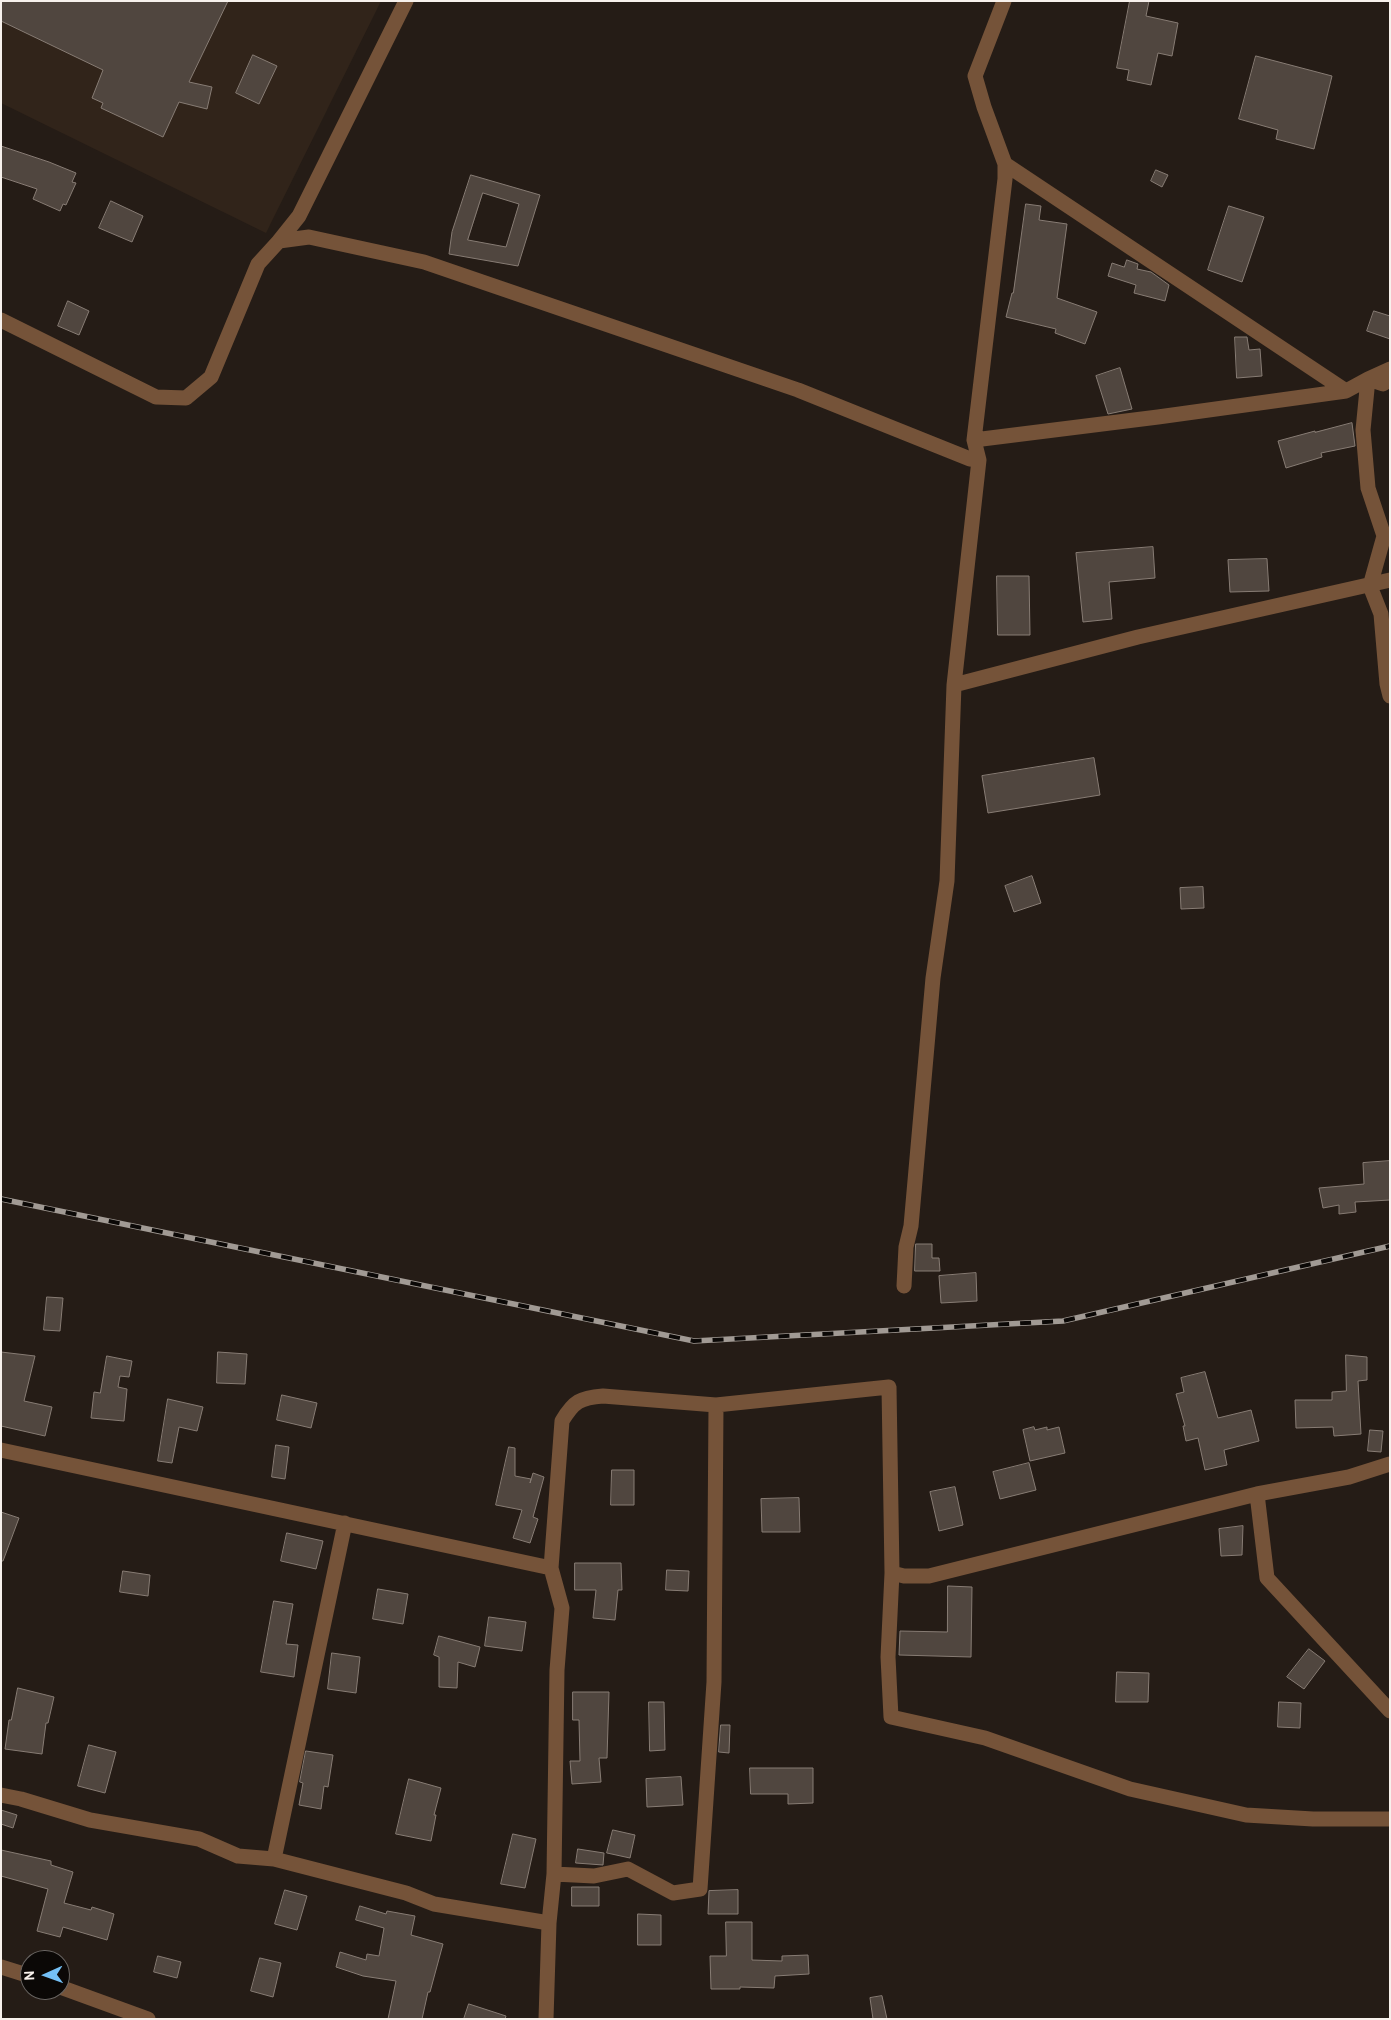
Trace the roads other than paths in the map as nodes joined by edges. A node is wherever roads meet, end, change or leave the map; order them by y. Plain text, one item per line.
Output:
1 (406, 1) edge
2 (1004, 1) edge
3 (1005, 164) junction
4 (280, 241) junction
5 (1, 320) edge
6 (1390, 368) edge
7 (1368, 379) junction
8 (1390, 380) edge
9 (1346, 391) junction
10 (974, 440) junction
11 (979, 460) junction
12 (1390, 580) edge
13 (1370, 586) junction
14 (954, 685) junction
15 (1390, 696) edge
16 (904, 1286) dead end
17 (716, 1405) junction
18 (1, 1450) edge
19 (1390, 1464) edge
20 (1257, 1494) junction
21 (345, 1523) junction
22 (551, 1568) junction
23 (892, 1572) junction
24 (1390, 1711) edge
25 (1, 1795) edge
26 (1390, 1819) edge
27 (274, 1859) junction
28 (554, 1874) junction
29 (549, 1923) junction
30 (1, 1967) edge
31 (20, 1973) edge
32 (70, 1991) edge
33 (148, 2019) edge
34 (546, 2019) edge

1 - 4 street
2 - 3 street
3 - 9 street
3 - 10 street
4 - 5 street
4 - 11 street
6 - 7 street
7 - 8 street
7 - 9 street
7 - 13 street
9 - 10 street
10 - 11 street
11 - 14 street
12 - 13 street
13 - 14 street
13 - 15 street
14 - 16 street
17 - 22 street
17 - 23 street
17 - 28 street
18 - 21 street
19 - 20 street
20 - 23 street
20 - 24 street
21 - 22 street
21 - 27 street
22 - 28 street
23 - 26 street
25 - 27 street
27 - 29 street
28 - 29 street
29 - 34 street
30 - 31 street
32 - 33 street

